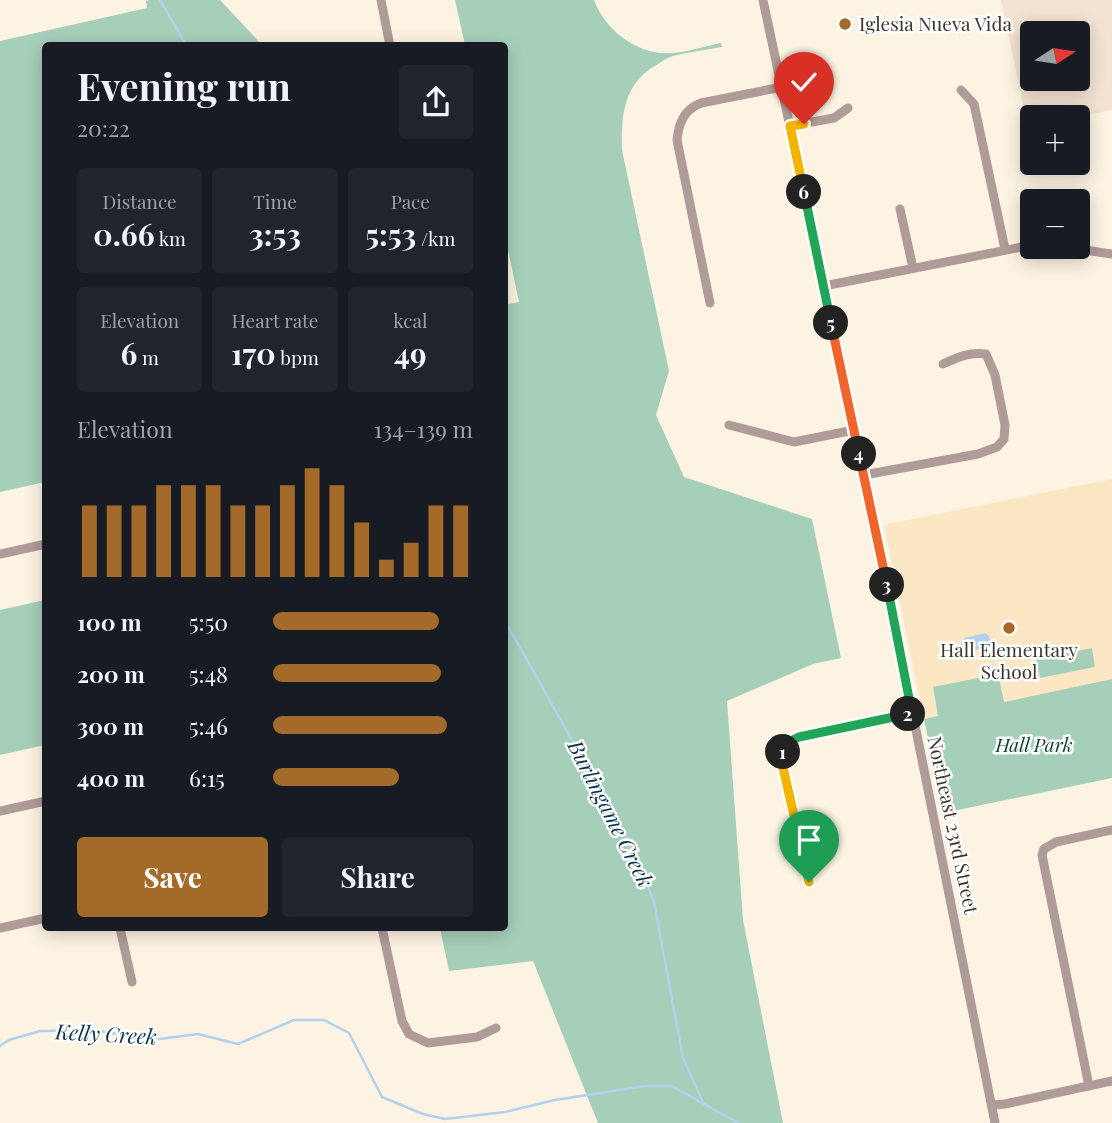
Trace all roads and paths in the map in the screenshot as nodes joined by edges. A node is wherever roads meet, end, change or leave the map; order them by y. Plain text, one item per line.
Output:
1 (381, 0) edge
2 (763, 0) edge
3 (389, 42) edge
4 (782, 87) junction
5 (961, 90) dead end
6 (848, 108) dead end
7 (790, 126) junction
8 (900, 209) dead end
9 (1020, 247) edge
10 (1005, 249) junction
11 (1090, 251) edge
12 (1112, 254) edge
13 (913, 268) junction
14 (824, 286) junction
15 (710, 303) dead end
16 (943, 364) dead end
17 (730, 425) dead end
18 (854, 430) junction
19 (864, 475) junction
20 (42, 545) edge
21 (0, 554) edge
22 (912, 713) junction
23 (42, 802) edge
24 (0, 811) edge
25 (1112, 830) edge
26 (809, 882) dead end
27 (42, 919) edge
28 (0, 928) edge
29 (121, 931) edge
30 (383, 931) edge
31 (132, 982) dead end
32 (496, 1028) dead end
33 (1112, 1081) edge
34 (1089, 1086) junction
35 (992, 1105) junction
36 (995, 1123) edge

1 - 3 street
2 - 4 street, Northeast 23rd Street
4 - 7 street, Northeast 23rd Street
4 - 15 street
5 - 10 street
6 - 7 street
7 - 14 street, Northeast 23rd Street
8 - 13 street
9 - 10 street
10 - 13 street
11 - 12 street
13 - 14 street
14 - 18 street, Northeast 23rd Street
16 - 19 street
17 - 18 street
18 - 19 street, Northeast 23rd Street
19 - 22 street, Northeast 23rd Street
20 - 21 street
22 - 26 street
22 - 35 street, Northeast 23rd Street
23 - 24 street
25 - 34 street
27 - 28 street
29 - 31 street
30 - 32 street
33 - 34 street
34 - 35 street
35 - 36 street, Northeast 23rd Street

